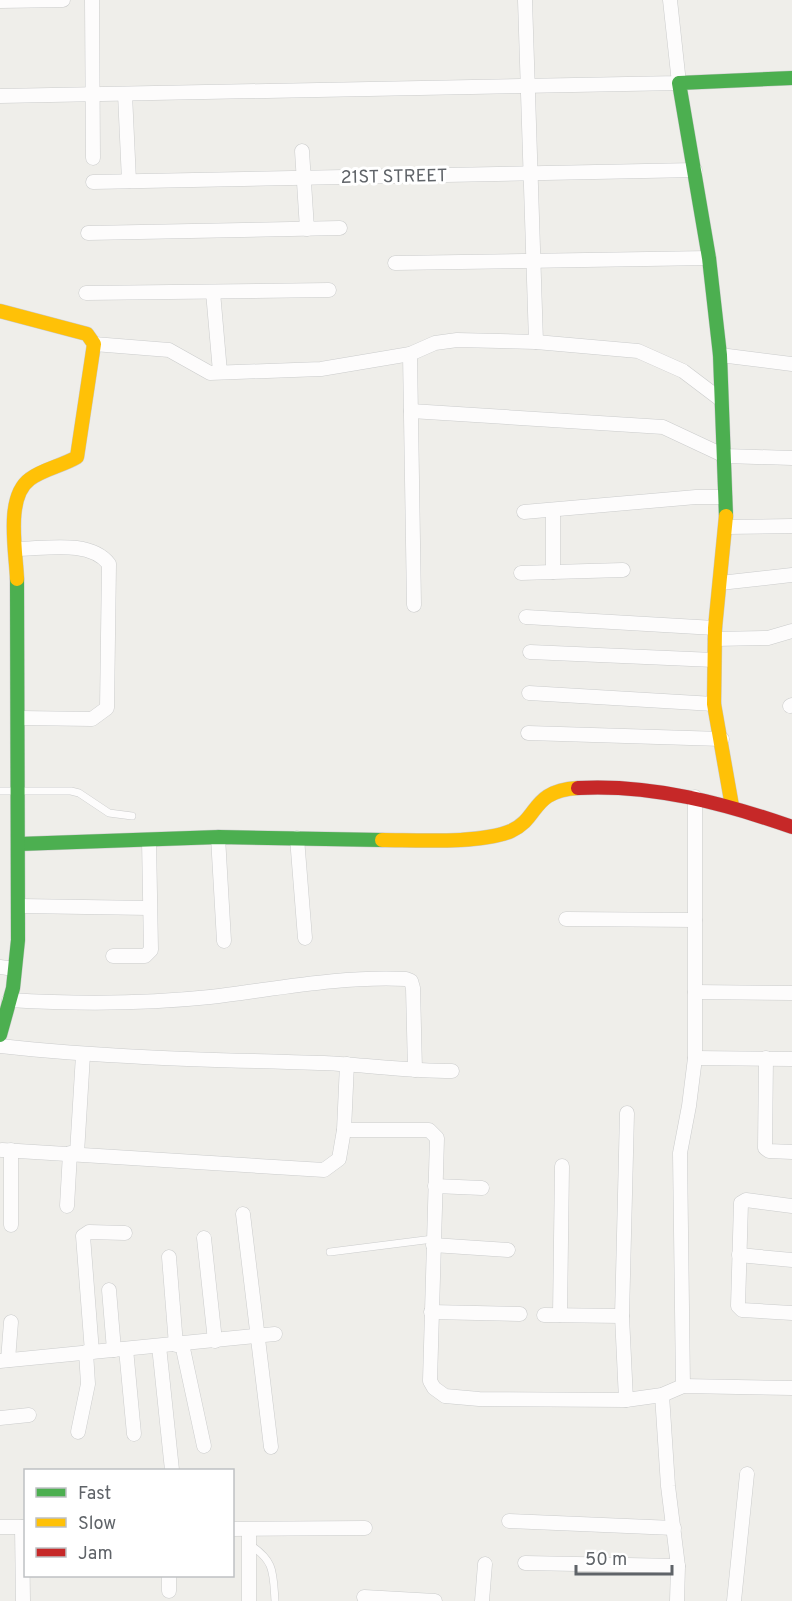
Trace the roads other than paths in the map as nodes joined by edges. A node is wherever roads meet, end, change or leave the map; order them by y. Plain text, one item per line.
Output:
1 (63, 0) edge
2 (92, 0) edge
3 (525, 0) edge
4 (670, 0) edge
5 (0, 1) edge
6 (792, 78) edge
7 (679, 83) junction
8 (528, 86) junction
9 (125, 94) junction
10 (94, 95) junction
11 (0, 96) edge
12 (302, 151) dead end
13 (93, 158) dead end
14 (695, 170) junction
15 (531, 173) junction
16 (304, 178) junction
17 (129, 181) junction
18 (93, 182) dead end
19 (340, 228) dead end
20 (307, 229) junction
21 (87, 233) dead end
22 (709, 258) junction
23 (533, 261) junction
24 (395, 263) dead end
25 (328, 290) dead end
26 (213, 292) junction
27 (86, 293) dead end
28 (0, 311) edge
29 (536, 342) junction
30 (94, 344) junction
31 (410, 354) junction
32 (720, 355) junction
33 (792, 364) edge
34 (220, 372) junction
35 (720, 399) junction
36 (411, 411) junction
37 (725, 456) junction
38 (792, 458) edge
39 (725, 497) junction
40 (553, 511) junction
41 (524, 512) dead end
42 (792, 526) edge
43 (726, 527) junction
44 (16, 549) junction
45 (623, 570) dead end
46 (554, 572) junction
47 (521, 573) dead end
48 (792, 575) edge
49 (720, 583) junction
50 (414, 605) dead end
51 (526, 617) dead end
52 (792, 631) edge
53 (715, 633) junction
54 (530, 652) dead end
55 (714, 660) junction
56 (529, 693) dead end
57 (714, 704) junction
58 (21, 718) junction
59 (528, 733) dead end
60 (722, 739) junction
61 (0, 791) edge
62 (20, 792) junction
63 (695, 797) junction
64 (732, 806) junction
65 (132, 816) dead end
66 (792, 827) edge
67 (218, 837) junction
68 (297, 838) junction
69 (149, 840) junction
70 (19, 844) junction
71 (21, 906) junction
72 (149, 908) junction
73 (566, 918) dead end
74 (695, 920) junction
75 (304, 938) dead end
76 (224, 941) dead end
77 (112, 956) dead end
78 (0, 968) edge
79 (14, 969) junction
80 (695, 992) junction
81 (792, 993) edge
82 (9, 999) junction
83 (1, 1027) edge
84 (0, 1046) edge
85 (82, 1055) junction
86 (695, 1058) junction
87 (766, 1058) junction
88 (792, 1059) edge
89 (347, 1064) junction
90 (415, 1070) junction
91 (452, 1071) dead end
92 (627, 1113) dead end
93 (344, 1130) junction
94 (792, 1152) edge
95 (74, 1153) junction
96 (562, 1166) dead end
97 (435, 1186) junction
98 (482, 1188) dead end
99 (67, 1206) dead end
100 (792, 1206) edge
101 (243, 1214) dead end
102 (11, 1225) dead end
103 (125, 1233) dead end
104 (204, 1238) dead end
105 (433, 1242) junction
106 (508, 1250) dead end
107 (330, 1252) dead end
108 (739, 1255) junction
109 (169, 1257) dead end
110 (792, 1260) edge
111 (110, 1290) dead end
112 (431, 1312) junction
113 (792, 1313) edge
114 (520, 1314) dead end
115 (544, 1315) dead end
116 (560, 1315) junction
117 (622, 1316) junction
118 (11, 1322) dead end
119 (275, 1334) dead end
120 (259, 1336) junction
121 (215, 1341) junction
122 (179, 1344) junction
123 (159, 1346) junction
124 (120, 1349) junction
125 (89, 1352) junction
126 (4, 1361) edge
127 (683, 1386) junction
128 (792, 1388) edge
129 (662, 1395) junction
130 (626, 1400) junction
131 (29, 1415) dead end
132 (0, 1418) edge
133 (78, 1432) dead end
134 (134, 1434) dead end
135 (204, 1446) dead end
136 (271, 1447) dead end
137 (172, 1469) edge
138 (747, 1474) dead end
139 (509, 1521) dead end
140 (0, 1527) edge
141 (24, 1527) edge
142 (365, 1528) dead end
143 (674, 1528) junction
144 (234, 1529) edge
145 (249, 1530) junction
146 (249, 1544) junction
147 (525, 1563) dead end
148 (485, 1564) dead end
149 (678, 1566) junction
150 (169, 1577) edge
151 (169, 1591) dead end
152 (364, 1597) dead end
153 (23, 1601) edge
154 (249, 1601) edge
155 (275, 1601) edge
156 (435, 1601) edge
157 (482, 1601) edge
158 (677, 1601) edge
159 (734, 1601) edge

1 - 5 street
2 - 10 street
3 - 8 street
4 - 7 street
6 - 7 street
7 - 8 street
7 - 14 street
8 - 9 street
8 - 15 street
9 - 10 street
9 - 17 street
10 - 11 street
10 - 13 street
12 - 16 street
14 - 15 street, 21ST STREET
14 - 22 street
15 - 16 street, 21ST STREET
15 - 23 street
16 - 17 street, 21ST STREET
16 - 20 street
17 - 18 street, 21ST STREET
19 - 20 street
20 - 21 street
22 - 23 street
22 - 32 street
23 - 24 street
23 - 29 street
25 - 26 street
26 - 27 street
26 - 34 street
28 - 30 street
29 - 31 street
29 - 35 street
30 - 34 street
30 - 44 street
31 - 34 street
31 - 36 street
32 - 33 street
32 - 35 street
35 - 37 street
36 - 37 street
36 - 50 street
37 - 38 street
37 - 39 street
39 - 40 street
39 - 43 street
40 - 41 street
40 - 46 street
42 - 43 street
43 - 49 street
44 - 58 street
44 - 58 street
45 - 46 street
46 - 47 street
48 - 49 street
49 - 53 street
51 - 53 street
52 - 53 street
53 - 55 street
54 - 55 street
55 - 57 street
56 - 57 street
57 - 60 street
58 - 62 street
59 - 60 street
60 - 64 street
61 - 62 lane
62 - 65 lane
62 - 70 street
63 - 64 street
63 - 68 street
63 - 74 street
64 - 66 street
67 - 68 street
67 - 69 street
67 - 76 street
68 - 75 street
69 - 70 street
69 - 72 street
70 - 71 street
71 - 72 street
71 - 79 street
72 - 77 street
73 - 74 street
74 - 80 street
78 - 79 street
79 - 82 street
80 - 81 street
80 - 86 street
82 - 83 street
82 - 90 street
84 - 85 street
85 - 89 street
85 - 95 street
86 - 87 street
86 - 127 street
87 - 88 street
87 - 94 street
89 - 90 street
89 - 93 street
90 - 91 street
92 - 117 street
93 - 95 street
93 - 97 street
95 - 99 street
95 - 102 street
96 - 116 street
97 - 98 street
97 - 105 street
100 - 108 street
101 - 120 street
103 - 125 street
104 - 121 street
105 - 106 street
105 - 107 lane
105 - 112 street
108 - 110 street
108 - 113 street
109 - 122 street
111 - 124 street
112 - 114 street
112 - 130 street
115 - 116 street
116 - 117 street
117 - 130 street
118 - 126 street
119 - 120 street
120 - 121 street
120 - 136 street
121 - 122 street
122 - 123 street
122 - 135 street
123 - 124 street
123 - 137 street
124 - 125 street
124 - 134 street
125 - 126 street
125 - 133 street
127 - 128 street
127 - 129 street
129 - 130 street
129 - 143 street
131 - 132 street
138 - 159 street
139 - 143 street
140 - 141 street
141 - 153 street
142 - 145 street
143 - 149 street
144 - 145 street
145 - 146 street
146 - 154 street
146 - 155 lane
147 - 149 street
148 - 157 street
149 - 158 street
150 - 151 street
152 - 156 street

